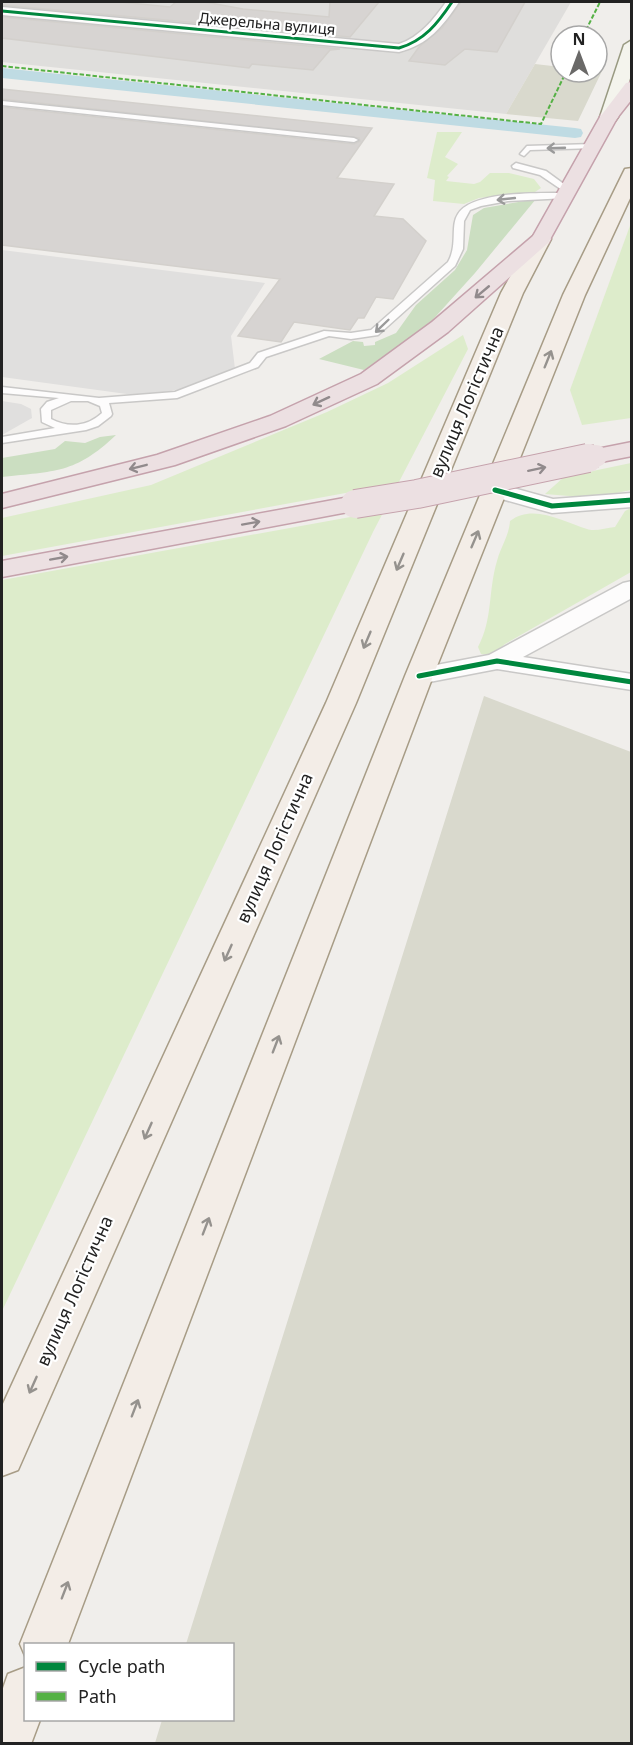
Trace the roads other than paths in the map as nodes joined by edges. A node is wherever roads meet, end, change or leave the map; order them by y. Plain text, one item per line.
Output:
1 (452, 2) edge
2 (157, 9) dead end
3 (2, 11) edge
4 (141, 24) junction
5 (632, 45) edge
6 (632, 87) edge
7 (2, 104) edge
8 (599, 136) junction
9 (354, 140) dead end
10 (524, 154) dead end
11 (516, 166) dead end
12 (632, 173) edge
13 (566, 193) junction
14 (541, 239) junction
15 (7, 390) edge
16 (80, 397) junction
17 (99, 401) junction
18 (45, 412) junction
19 (78, 428) junction
20 (18, 436) junction
21 (2, 440) edge
22 (632, 449) edge
23 (495, 490) junction
24 (632, 500) edge
25 (2, 501) edge
26 (2, 569) edge
27 (632, 588) edge
28 (497, 661) junction
29 (419, 676) junction
30 (632, 682) edge
31 (2, 1455) edge
32 (44, 1643) edge
33 (24, 1697) edge
34 (5, 1743) edge

1 - 4 street, Джерельна вулиця
2 - 4 street
3 - 4 street, Джерельна вулиця
5 - 8 main road
6 - 8 highway
7 - 9 lane
8 -> 10 lane
8 - 13 highway
11 - 13 lane
23 -> 12 main road
13 - 14 highway
13 -> 17 lane
14 -> 25 highway
14 -> 31 main road, вулиця Логістична
15 - 16 lane
15 - 18 lane
16 - 17 lane
16 - 18 lane
17 - 19 lane
18 - 19 lane
18 - 20 lane
19 - 20 lane
20 - 21 lane
26 -> 22 highway, bridge
23 - 24 street
29 -> 23 main road
27 - 28 street
28 - 29 street
28 - 30 street
32 -> 29 main road
33 - 34 main road

